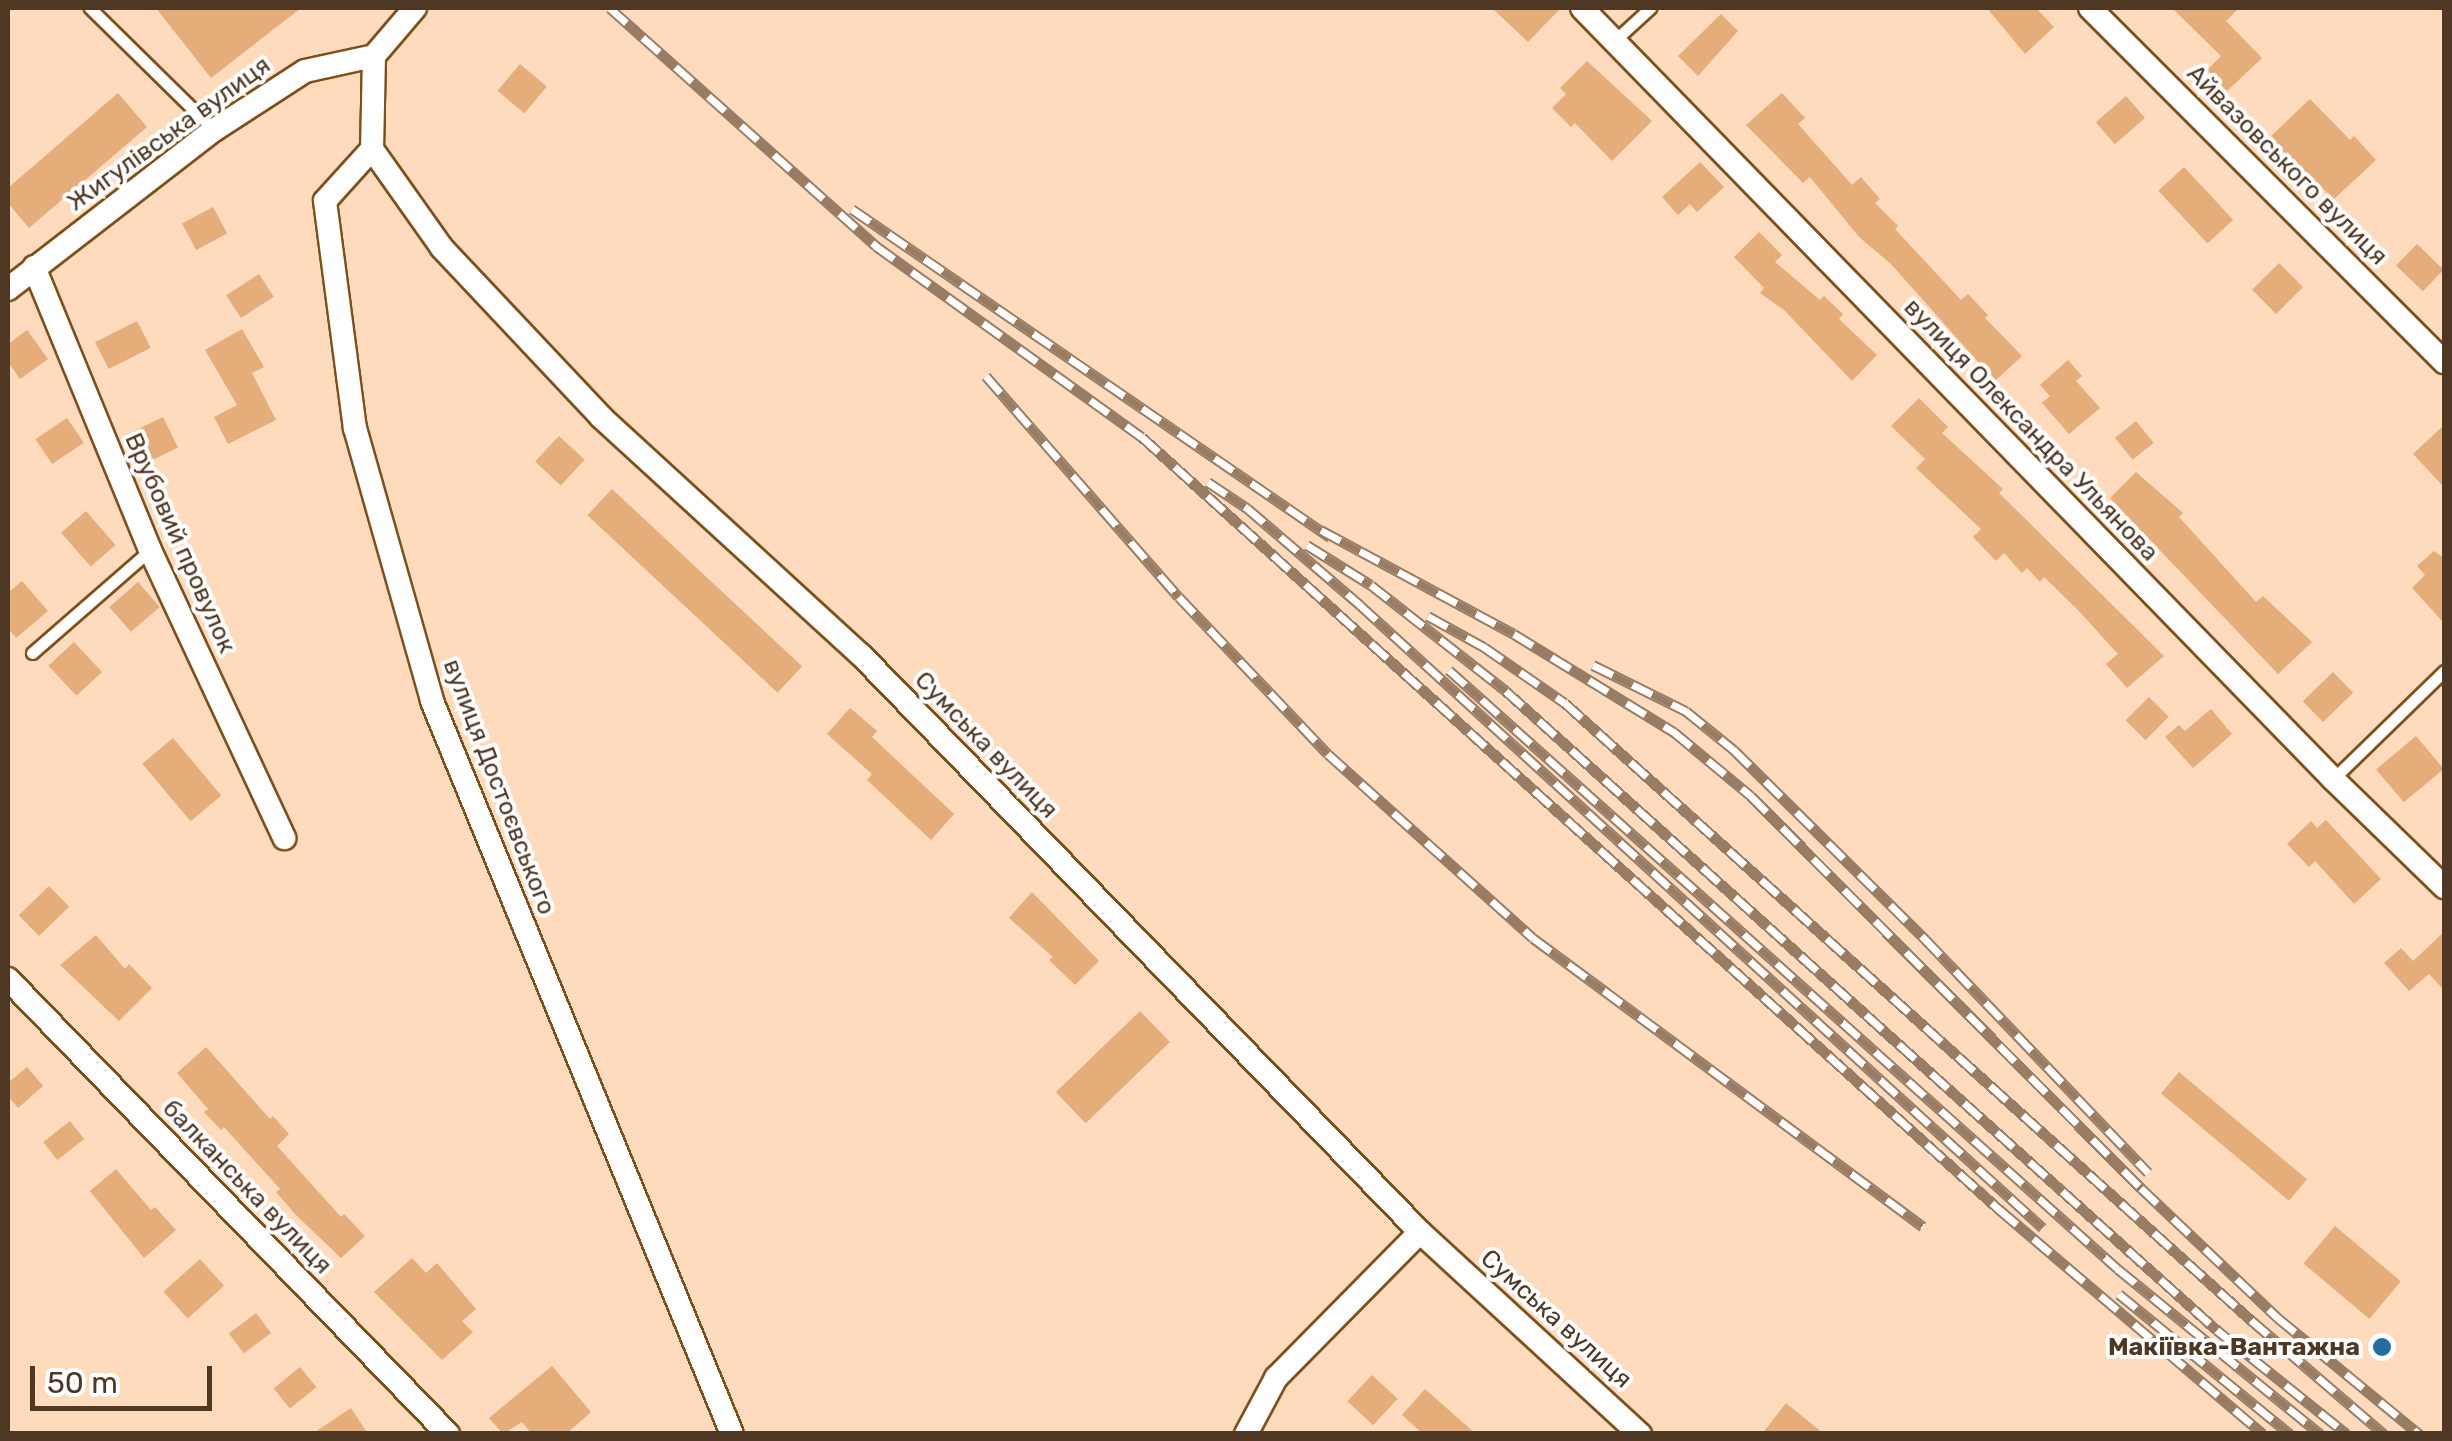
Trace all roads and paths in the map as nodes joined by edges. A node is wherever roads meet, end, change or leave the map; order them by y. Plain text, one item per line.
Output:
1 (90, 8) edge
2 (416, 8) edge
3 (1582, 8) edge
4 (1650, 8) edge
5 (2090, 8) edge
6 (1614, 41) junction
7 (374, 56) junction
8 (214, 130) junction
9 (372, 149) junction
10 (34, 267) junction
11 (8, 289) edge
12 (2444, 362) edge
13 (150, 550) junction
14 (32, 653) dead end
15 (2444, 671) edge
16 (2333, 779) junction
17 (284, 838) dead end
18 (2444, 887) edge
19 (8, 979) edge
20 (1420, 1232) junction
21 (448, 1434) edge
22 (732, 1434) edge
23 (1246, 1434) edge
24 (1640, 1434) edge

1 - 8 lane
2 - 7 street
3 - 6 street, вулиця Олександра Ульянова
4 - 6 lane
5 - 12 street, Айвазовського вулиця
6 - 16 street, вулиця Олександра Ульянова
7 - 8 street, Жигулівська вулиця
7 - 9 street
8 - 10 street, Жигулівська вулиця
9 - 20 street, Сумська вулиця
9 - 22 street, вулиця Достоєвського
10 - 11 street, Жигулівська вулиця
10 - 13 street, Врубовий провулок
13 - 14 lane
13 - 17 street, Врубовий провулок
15 - 16 lane
16 - 18 street, вулиця Олександра Ульянова
19 - 21 street, балканська вулиця
20 - 23 street
20 - 24 street, Сумська вулиця

